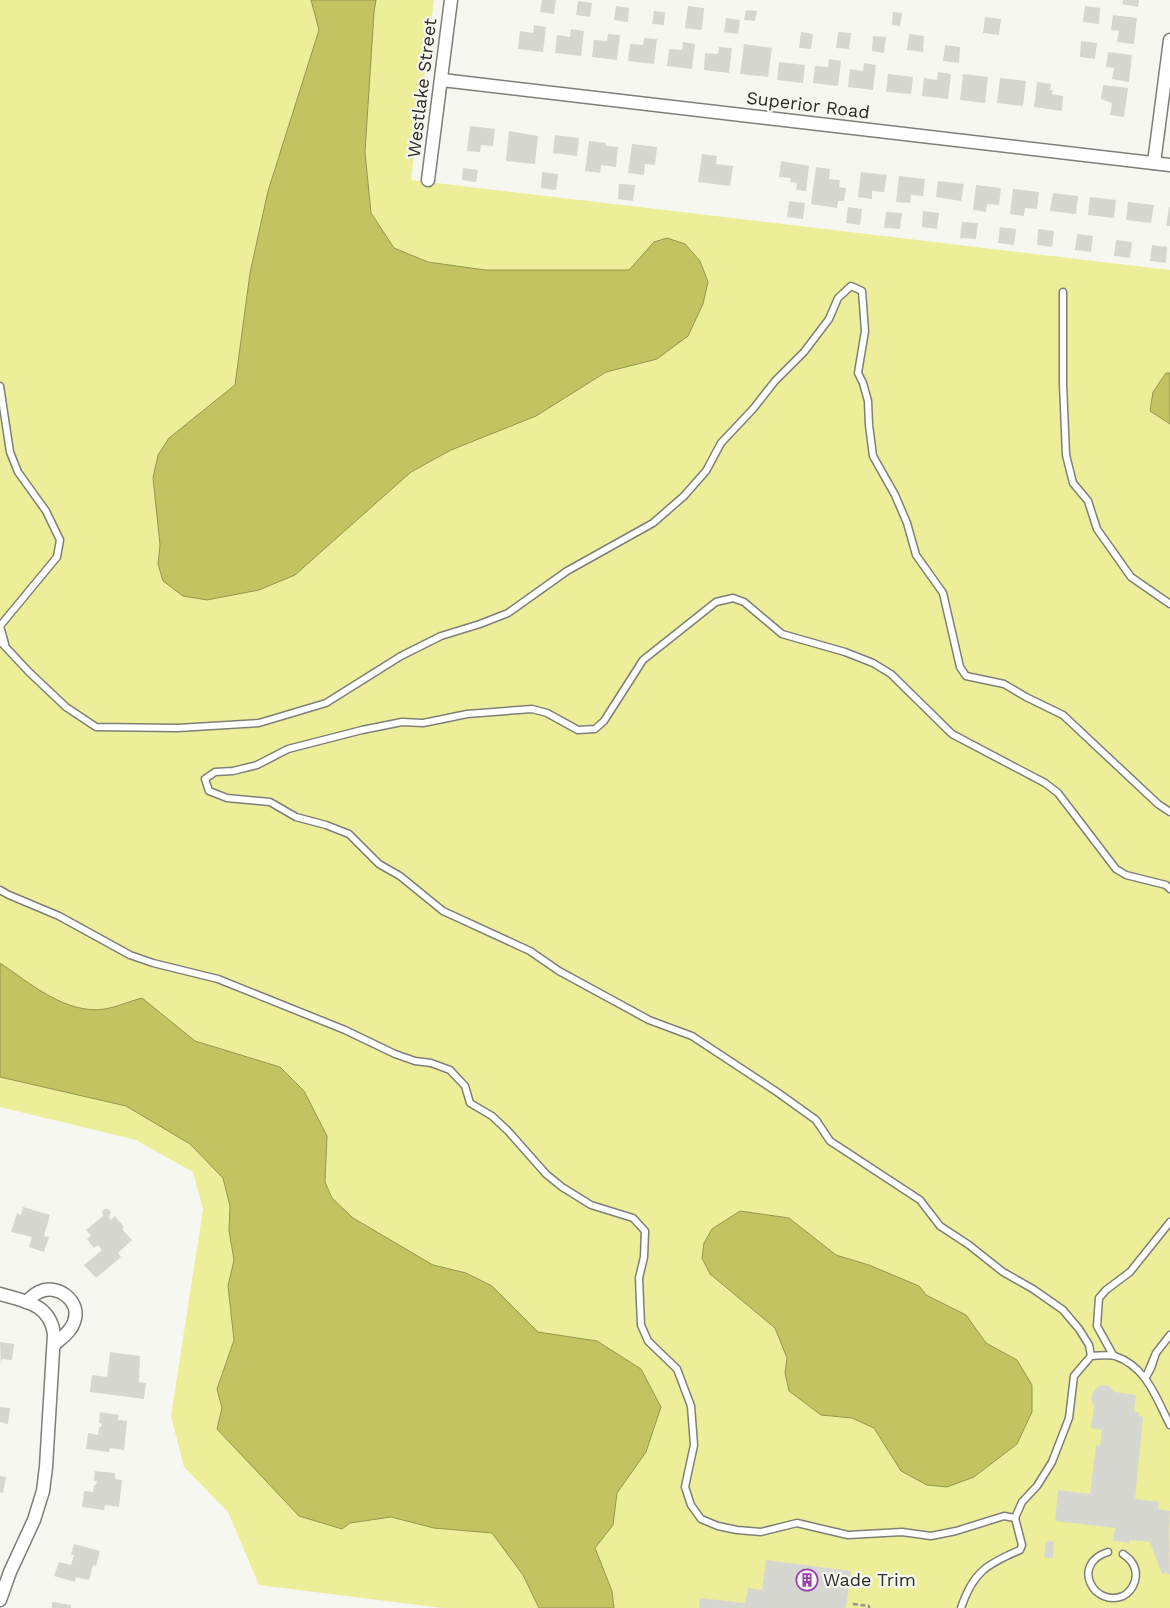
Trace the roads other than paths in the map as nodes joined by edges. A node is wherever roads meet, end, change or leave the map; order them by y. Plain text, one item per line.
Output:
1 (451, 0) edge
2 (1170, 40) edge
3 (442, 80) junction
4 (1154, 163) junction
5 (1170, 165) edge
6 (428, 180) dead end
7 (1063, 292) dead end
8 (0, 386) edge
9 (1170, 604) edge
10 (2, 643) edge
11 (1170, 812) edge
12 (1170, 889) edge
13 (0, 890) edge
14 (1170, 1222) edge
15 (0, 1294) edge
16 (26, 1302) junction
17 (1170, 1335) edge
18 (54, 1345) junction
19 (1113, 1355) junction
20 (1091, 1356) junction
21 (1146, 1377) junction
22 (1170, 1425) edge
23 (1015, 1518) junction
24 (1108, 1552) dead end
25 (1123, 1554) dead end
26 (1111, 1599) junction
27 (0, 1600) edge
28 (961, 1608) edge
29 (1110, 1608) edge

1 - 3 street, Westlake Street
2 - 4 street
3 - 4 street, Superior Road
3 - 6 street, Westlake Street
4 - 5 street, Superior Road
7 - 9 lane
8 - 10 lane
10 - 11 lane
12 - 20 lane
13 - 23 lane
14 - 19 lane
15 - 16 street
16 - 18 street
16 - 18 street
17 - 21 lane
18 - 27 street
19 - 20 lane
19 - 21 lane
20 - 23 lane
21 - 22 lane
23 - 28 lane
24 - 26 lane
25 - 26 lane
26 - 29 lane

